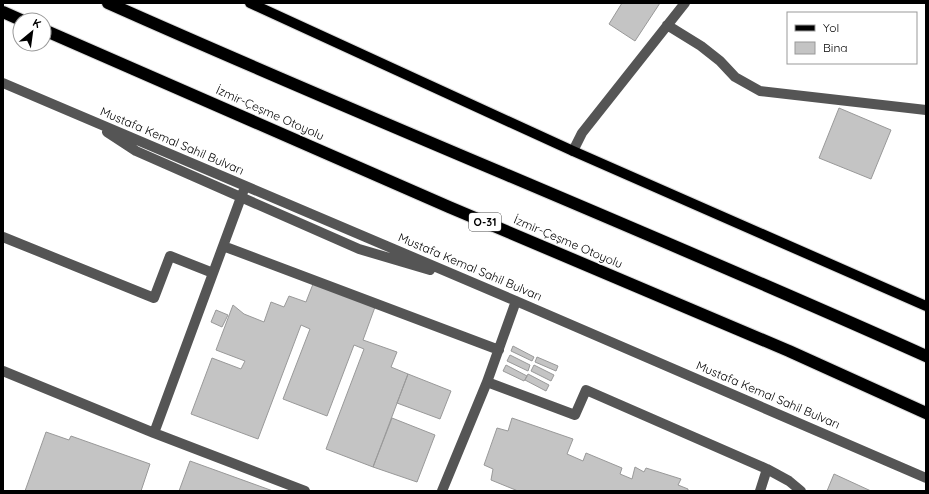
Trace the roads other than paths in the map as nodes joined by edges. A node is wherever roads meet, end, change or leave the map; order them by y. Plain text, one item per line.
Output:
1 (108, 3) edge
2 (250, 3) edge
3 (685, 3) edge
4 (667, 25) junction
5 (52, 33) edge
6 (3, 83) edge
7 (926, 110) edge
8 (82, 116) junction
9 (573, 151) junction
10 (245, 186) junction
11 (241, 196) junction
12 (3, 237) edge
13 (223, 246) junction
14 (213, 273) junction
15 (464, 278) junction
16 (516, 301) junction
17 (926, 306) edge
18 (499, 350) junction
19 (926, 356) edge
20 (3, 371) edge
21 (487, 382) junction
22 (926, 412) edge
23 (154, 433) junction
24 (767, 469) junction
25 (926, 478) edge
26 (305, 491) edge
27 (442, 491) edge
28 (760, 491) edge
29 (801, 491) edge

1 - 19 highway
2 - 9 main road
3 - 4 street
4 - 7 street
4 - 9 street
5 - 22 highway, İzmir-Çeşme Otoyolu / O-31
6 - 8 street, Mustafa Kemal Sahil Bulvarı
8 - 10 street, Mustafa Kemal Sahil Bulvarı
8 - 11 street
9 - 17 main road
10 - 11 street
10 - 15 street, Mustafa Kemal Sahil Bulvarı
11 - 13 street
11 - 15 street
12 - 14 street
13 - 14 street
13 - 18 street
14 - 23 street
15 - 16 street, Mustafa Kemal Sahil Bulvarı
16 - 18 street
16 - 25 street, Mustafa Kemal Sahil Bulvarı
18 - 21 street
20 - 23 street
21 - 24 street
21 - 27 street
23 - 26 street
24 - 28 street
24 - 29 street

